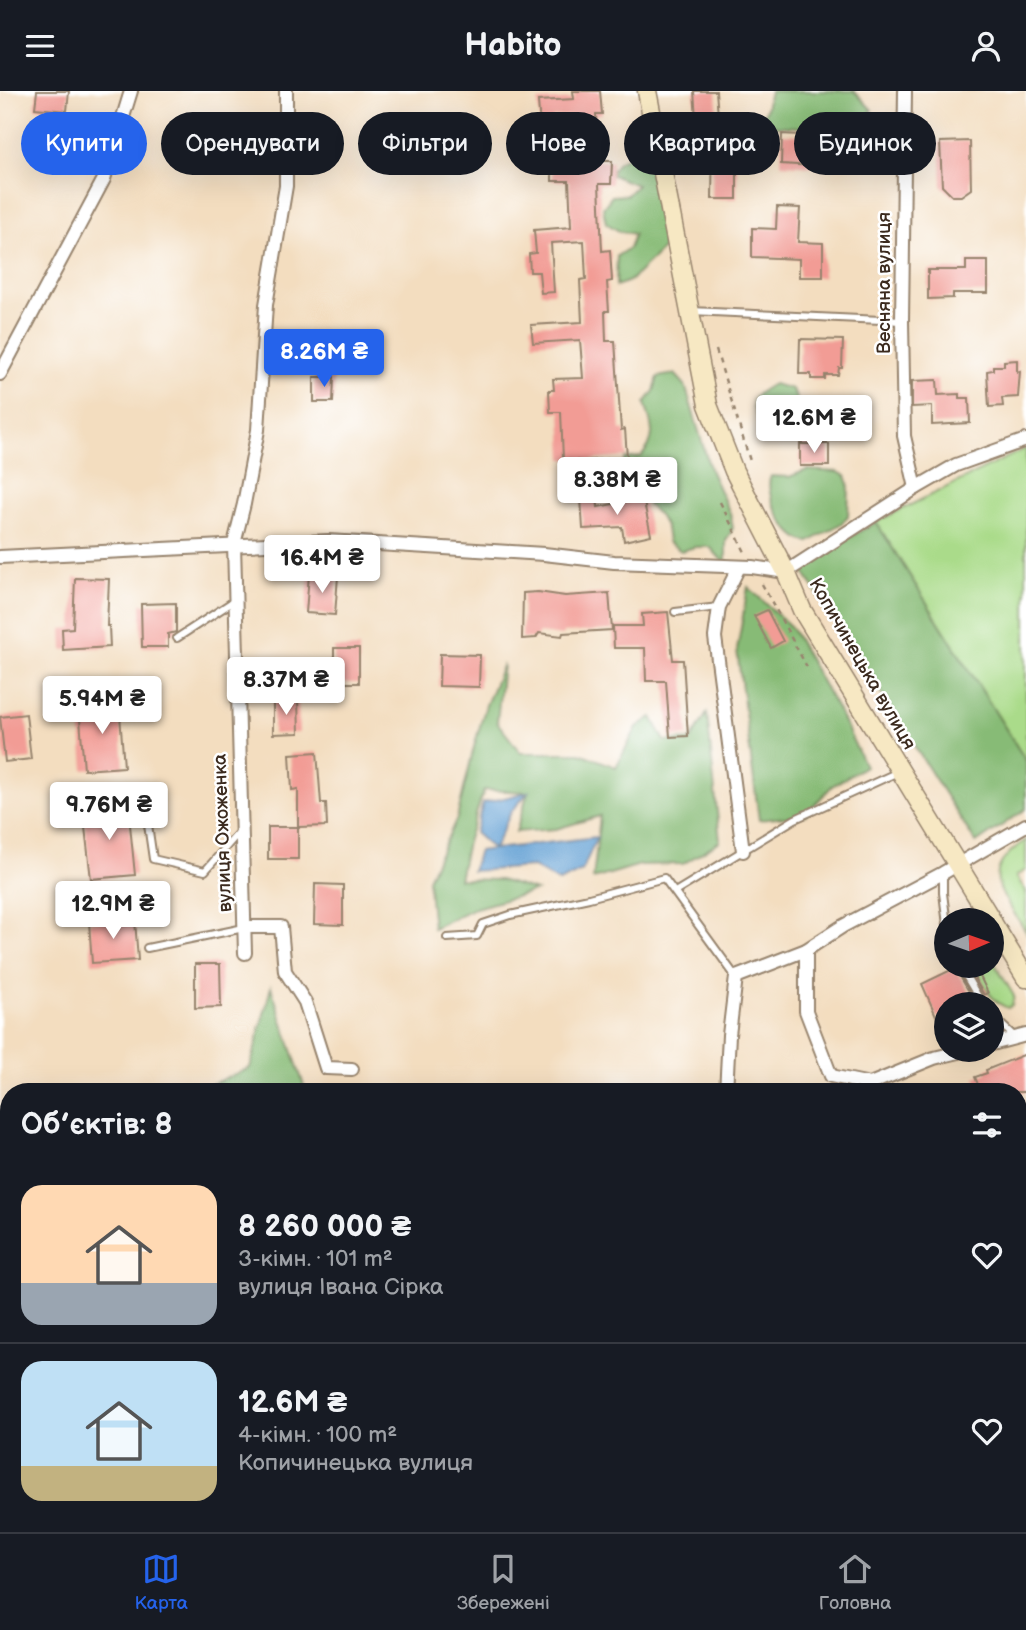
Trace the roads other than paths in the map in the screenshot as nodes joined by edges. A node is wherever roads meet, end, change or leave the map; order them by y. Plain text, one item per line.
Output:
1 (131, 91) edge
2 (286, 91) edge
3 (647, 91) edge
4 (905, 91) edge
5 (689, 311) junction
6 (902, 321) junction
7 (0, 375) edge
8 (1026, 440) edge
9 (916, 488) junction
10 (234, 544) junction
11 (0, 557) edge
12 (739, 567) junction
13 (786, 572) junction
14 (236, 600) junction
15 (719, 607) junction
16 (674, 612) dead end
17 (177, 638) dead end
18 (900, 771) junction
19 (144, 797) dead end
20 (1026, 825) edge
21 (242, 830) junction
22 (743, 851) junction
23 (951, 869) junction
24 (675, 892) junction
25 (945, 908) edge
26 (982, 908) edge
27 (246, 927) junction
28 (447, 938) dead end
29 (1004, 941) edge
30 (147, 948) dead end
31 (806, 950) junction
32 (245, 953) dead end
33 (736, 977) junction
34 (1026, 978) edge
35 (1004, 1024) edge
36 (1021, 1036) edge
37 (1004, 1041) edge
38 (934, 1058) edge
39 (352, 1069) dead end
40 (726, 1083) edge
41 (865, 1083) edge
42 (872, 1083) edge

1 - 7 street
2 - 10 street, вулиця Ожоженка
3 - 5 main road, Копичинецька вулиця
4 - 6 street, Весняна вулиця
5 - 6 lane
5 - 13 main road, Копичинецька вулиця
6 - 9 street, Весняна вулиця
8 - 9 street
9 - 13 street
10 - 11 street
10 - 12 street
10 - 14 street, вулиця Ожоженка
12 - 13 street
12 - 15 street
13 - 18 main road, Копичинецька вулиця
14 - 17 lane
14 - 21 street, вулиця Ожоженка
15 - 16 lane
15 - 22 street
18 - 22 lane
18 - 23 main road, Копичинецька вулиця
19 - 21 lane
20 - 23 street
21 - 27 street, вулиця Ожоженка
22 - 24 lane
23 - 25 lane
23 - 26 main road, Копичинецька вулиця
23 - 31 street
24 - 28 lane
24 - 33 lane
27 - 30 lane
27 - 32 street, вулиця Ожоженка
27 - 39 street
29 - 34 main road, Копичинецька вулиця
31 - 33 street
31 - 41 street
33 - 40 street
35 - 36 lane
36 - 37 street
38 - 42 street

